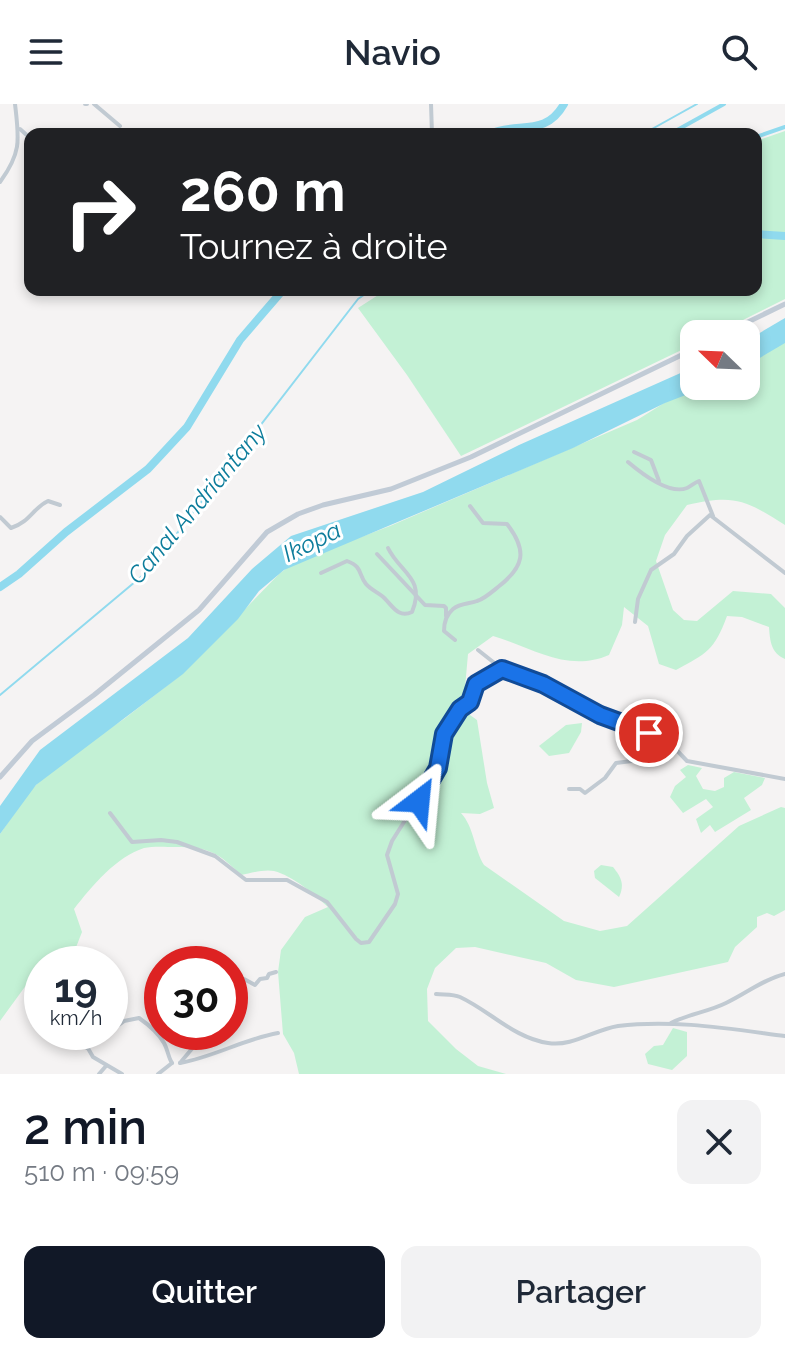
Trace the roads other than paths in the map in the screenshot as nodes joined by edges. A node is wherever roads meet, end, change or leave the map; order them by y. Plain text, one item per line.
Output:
1 (15, 104) edge
2 (94, 104) edge
3 (431, 104) edge
4 (120, 126) dead end
5 (432, 128) edge
6 (20, 129) junction
7 (24, 133) edge
8 (0, 182) edge
9 (785, 304) edge
10 (752, 320) edge
11 (680, 356) edge
12 (634, 452) dead end
13 (628, 462) dead end
14 (659, 484) junction
15 (60, 505) dead end
16 (470, 506) dead end
17 (713, 516) junction
18 (0, 517) edge
19 (388, 548) dead end
20 (377, 554) dead end
21 (321, 573) dead end
22 (785, 573) edge
23 (416, 596) junction
24 (446, 618) junction
25 (635, 622) dead end
26 (455, 640) dead end
27 (478, 650) dead end
28 (502, 669) junction
29 (649, 733) junction
30 (0, 777) edge
31 (785, 779) edge
32 (569, 789) dead end
33 (110, 813) dead end
34 (276, 972) dead end
35 (785, 974) edge
36 (248, 981) edge
37 (436, 994) dead end
38 (128, 1020) edge
39 (668, 1025) junction
40 (278, 1033) dead end
41 (785, 1036) edge
42 (88, 1050) edge
43 (191, 1050) edge
44 (172, 1063) junction
45 (180, 1063) junction
46 (106, 1066) junction
47 (99, 1074) edge
48 (122, 1074) edge
49 (158, 1074) edge

1 - 6 street
2 - 4 street
3 - 5 street
6 - 7 street
6 - 8 street
9 - 10 main road
11 - 30 main road
12 - 14 street
13 - 14 street
14 - 17 street
15 - 18 street
16 - 24 street
17 - 22 street
17 - 25 street
19 - 23 street
20 - 23 street
21 - 23 street
23 - 24 street
24 - 26 street
27 - 28 street
28 - 29 street
28 - 33 street
29 - 31 street
29 - 32 street
34 - 36 street
35 - 39 street
37 - 39 street
38 - 44 street
39 - 41 street
40 - 45 street
42 - 46 street
43 - 45 street
44 - 45 street
44 - 49 street
46 - 47 street
46 - 48 street

